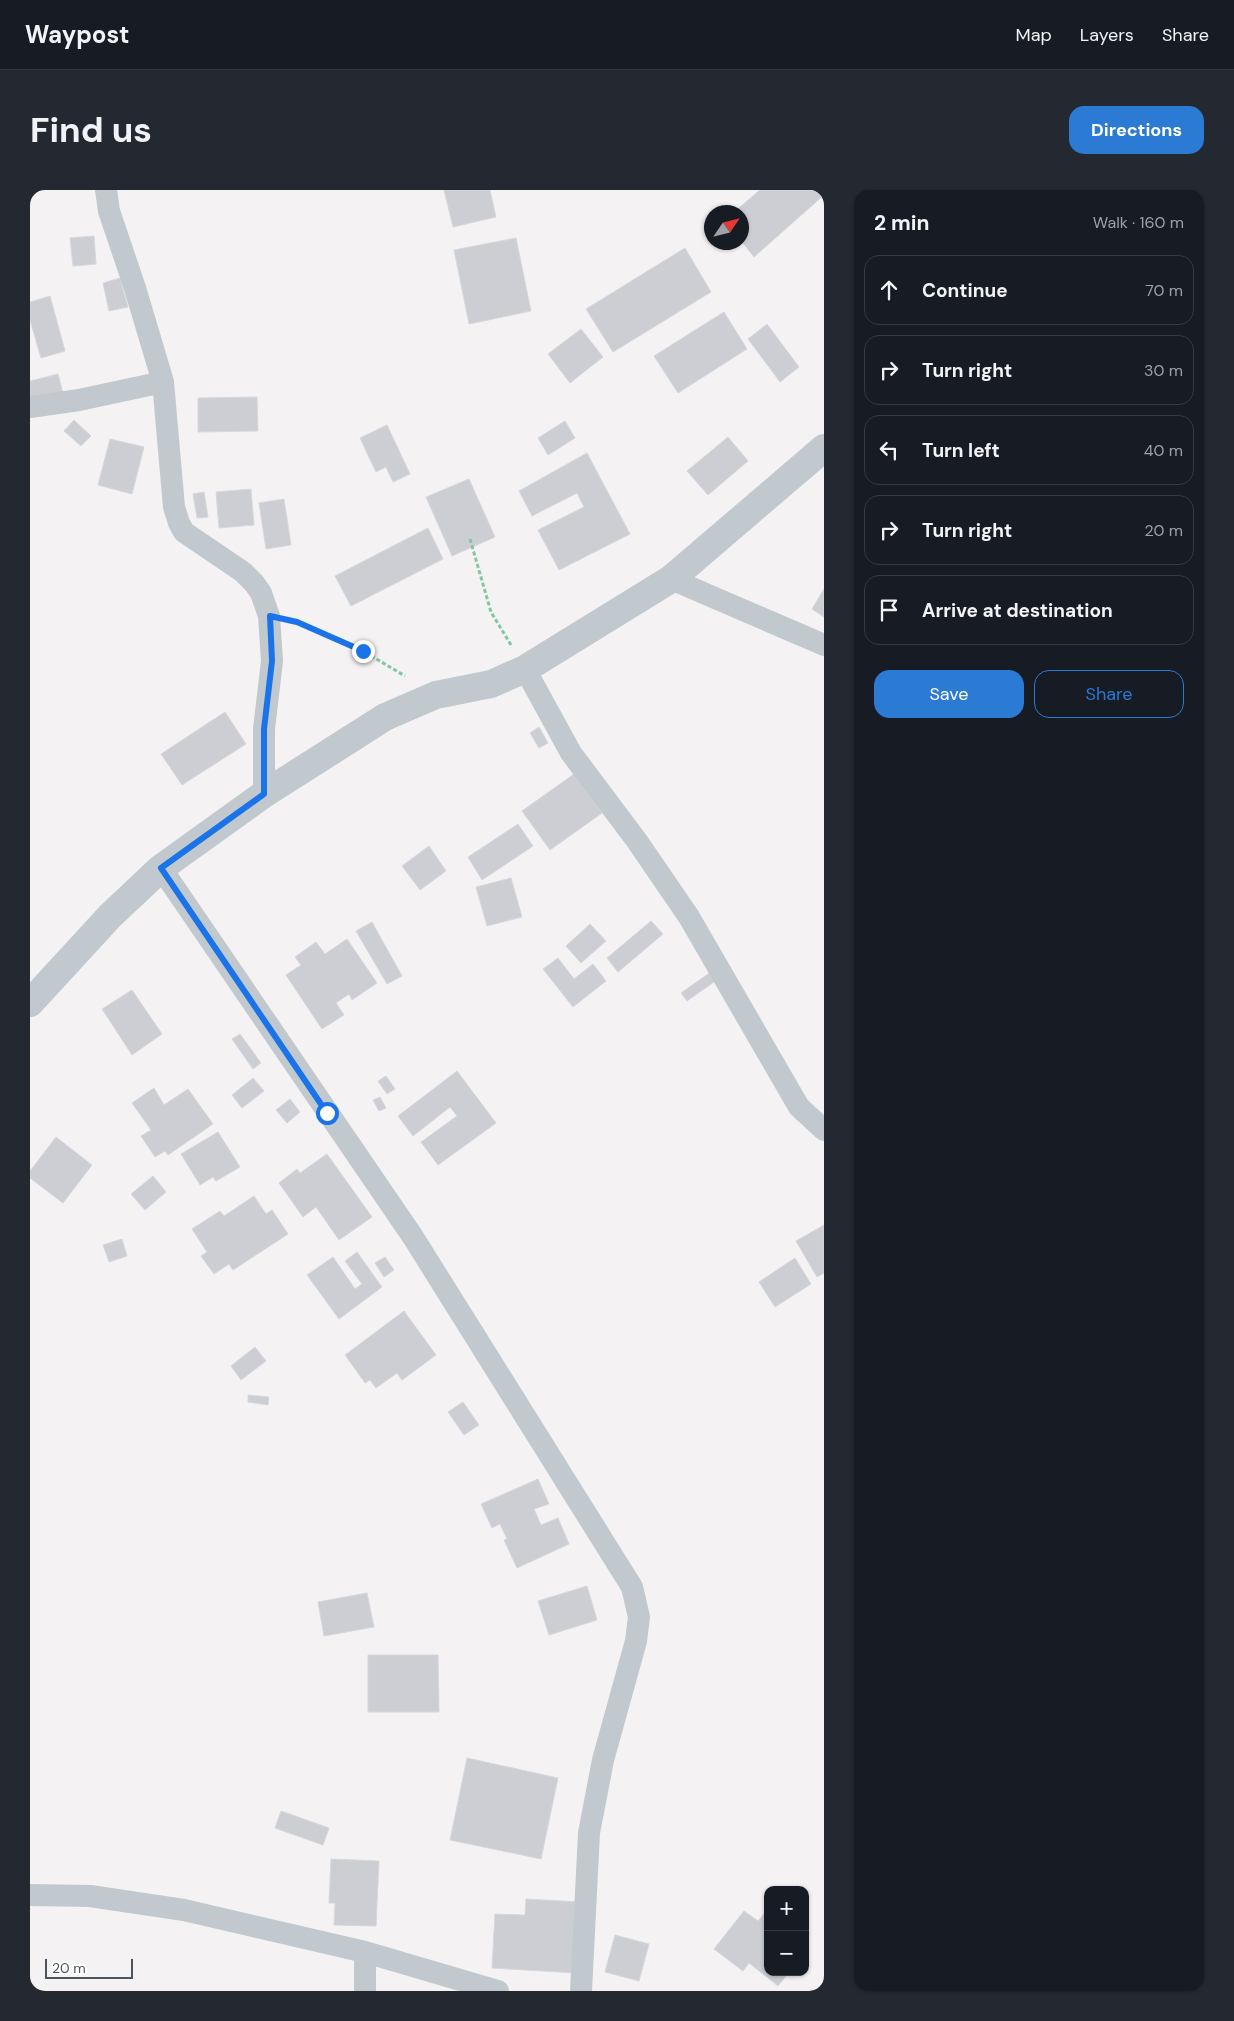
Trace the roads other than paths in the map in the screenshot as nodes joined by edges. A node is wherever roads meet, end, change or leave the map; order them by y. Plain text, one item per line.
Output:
1 (106, 190) edge
2 (163, 382) junction
3 (30, 407) edge
4 (824, 448) edge
5 (671, 579) junction
6 (824, 645) edge
7 (526, 669) junction
8 (264, 794) junction
9 (161, 868) junction
10 (30, 1003) edge
11 (824, 1130) edge
12 (30, 1895) edge
13 (365, 1952) junction
14 (365, 1991) edge
15 (498, 1991) edge
16 (581, 1991) edge

1 - 2 street
2 - 3 street
2 - 8 street
4 - 5 street
5 - 6 street
5 - 7 street
7 - 8 street
7 - 11 street
8 - 9 street
9 - 10 street
9 - 16 street
12 - 13 street
13 - 14 street
13 - 15 street

